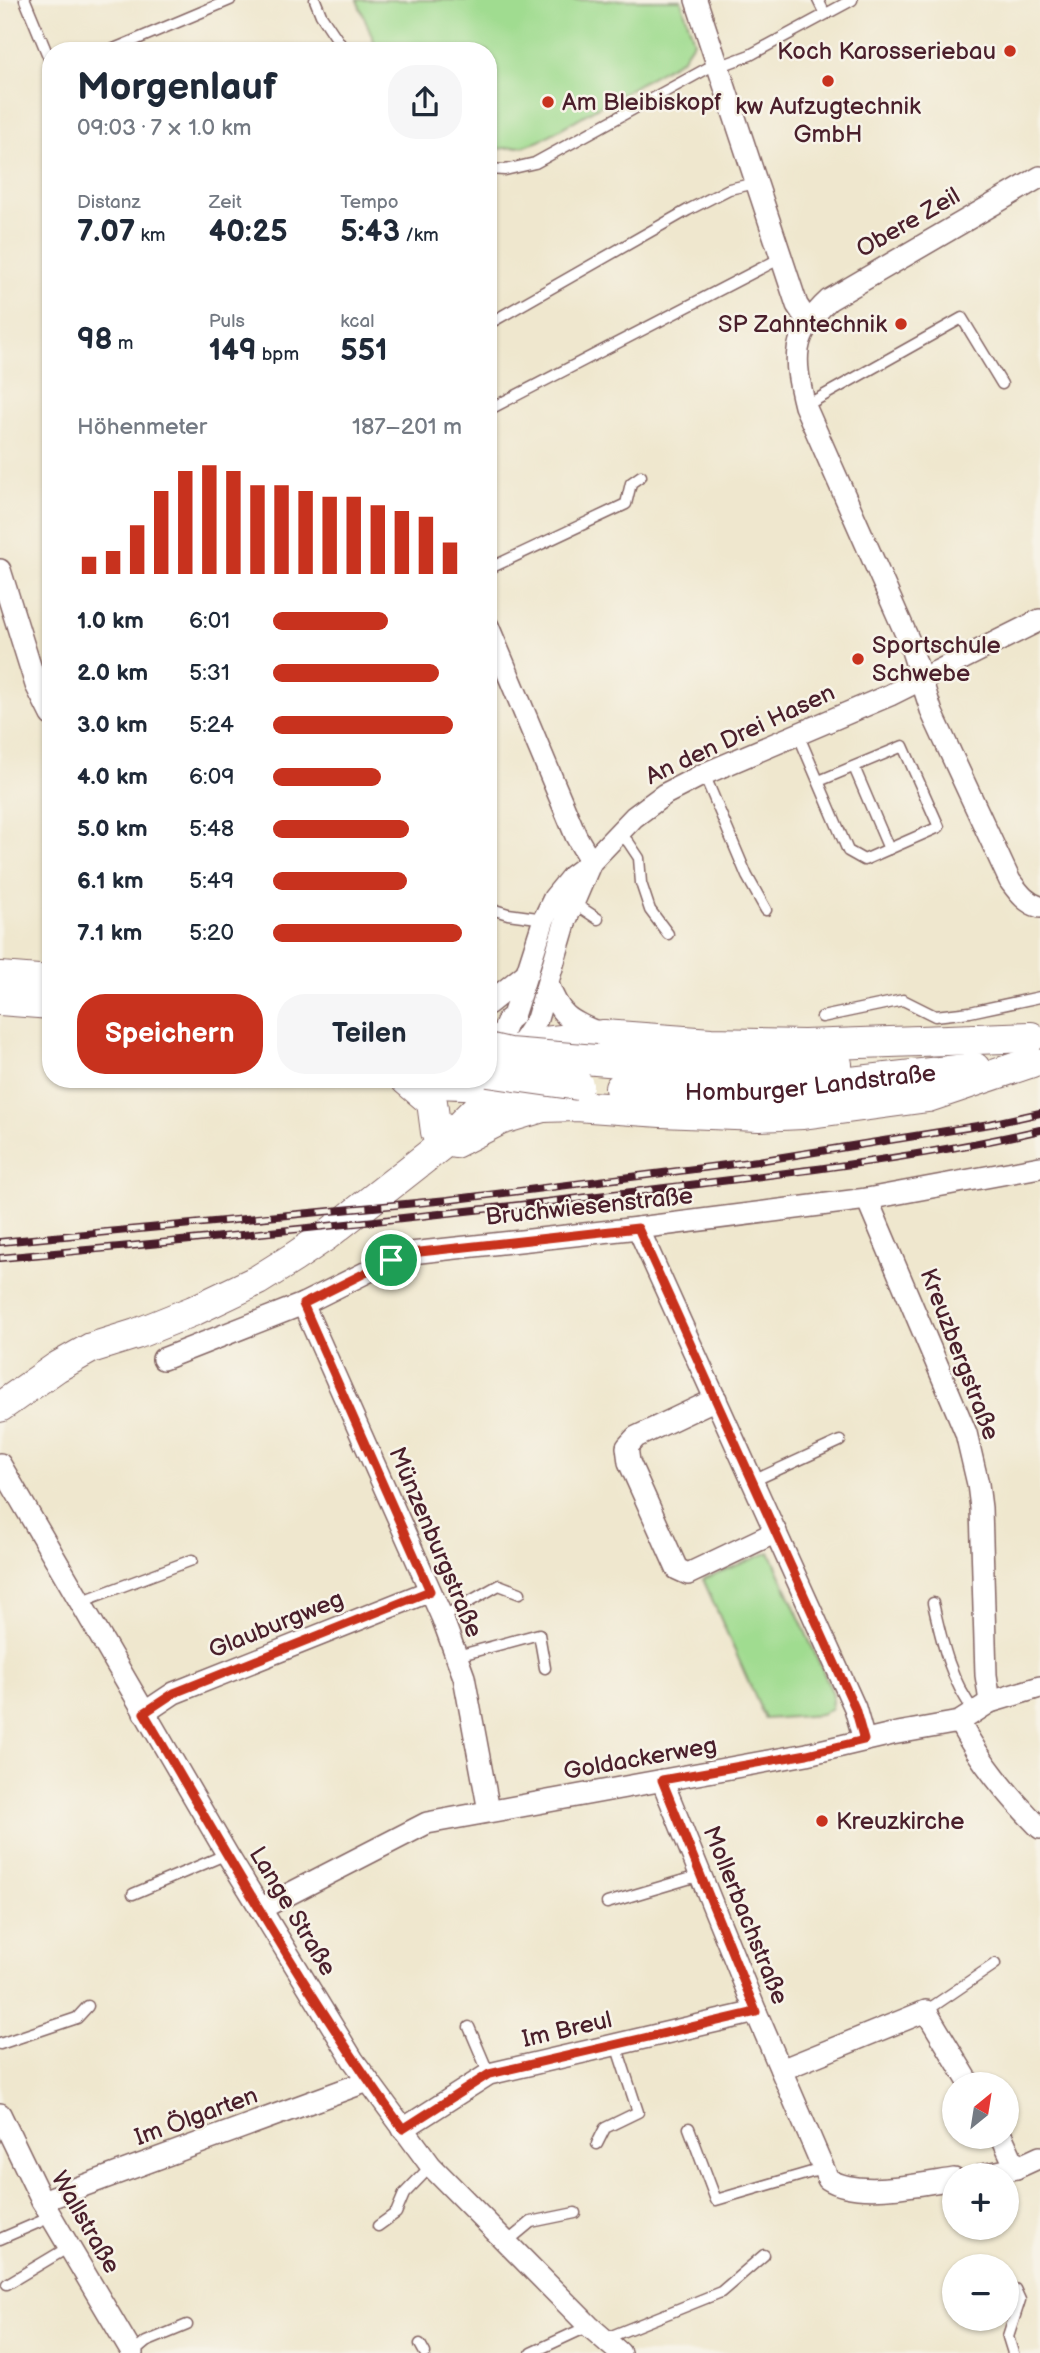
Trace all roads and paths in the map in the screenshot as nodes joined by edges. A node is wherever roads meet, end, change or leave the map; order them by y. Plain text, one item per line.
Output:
1 (25, 0) edge
2 (230, 0) edge
3 (315, 0) edge
4 (696, 0) edge
5 (818, 0) edge
6 (852, 0) edge
7 (825, 14) junction
8 (42, 42) edge
9 (130, 42) edge
10 (339, 42) edge
11 (717, 65) junction
12 (497, 170) edge
13 (1040, 177) edge
14 (757, 183) junction
15 (782, 258) junction
16 (497, 319) edge
17 (807, 320) junction
18 (1002, 384) dead end
19 (497, 405) edge
20 (805, 405) junction
21 (641, 476) dead end
22 (497, 565) edge
23 (0, 570) edge
24 (1040, 620) edge
25 (10, 634) edge
26 (497, 647) edge
27 (921, 679) junction
28 (42, 697) edge
29 (798, 734) junction
30 (854, 767) junction
31 (704, 774) junction
32 (819, 781) junction
33 (619, 832) junction
34 (889, 849) junction
35 (591, 862) junction
36 (1040, 907) edge
37 (564, 908) junction
38 (766, 910) dead end
39 (497, 911) edge
40 (508, 914) junction
41 (497, 916) edge
42 (544, 919) junction
43 (598, 919) dead end
44 (668, 934) dead end
45 (528, 972) junction
46 (0, 977) edge
47 (42, 980) edge
48 (548, 984) junction
49 (497, 997) edge
50 (1040, 997) edge
51 (0, 1000) edge
52 (42, 1003) edge
53 (822, 1017) dead end
54 (497, 1044) edge
55 (518, 1048) junction
56 (600, 1048) junction
57 (1036, 1048) edge
58 (497, 1061) edge
59 (497, 1062) edge
60 (497, 1071) edge
61 (497, 1081) edge
62 (416, 1088) edge
63 (471, 1088) edge
64 (486, 1088) edge
65 (543, 1107) junction
66 (436, 1132) junction
67 (1040, 1167) edge
68 (407, 1172) junction
69 (867, 1199) junction
70 (638, 1228) junction
71 (303, 1304) junction
72 (136, 1334) junction
73 (163, 1359) dead end
74 (716, 1399) junction
75 (0, 1407) edge
76 (0, 1425) edge
77 (840, 1441) dead end
78 (0, 1464) edge
79 (753, 1480) junction
80 (776, 1532) junction
81 (192, 1560) dead end
82 (430, 1591) junction
83 (520, 1593) dead end
84 (79, 1602) junction
85 (933, 1603) dead end
86 (442, 1617) junction
87 (457, 1656) junction
88 (545, 1668) dead end
89 (1040, 1687) edge
90 (975, 1712) junction
91 (144, 1713) junction
92 (864, 1740) junction
93 (662, 1780) junction
94 (489, 1811) junction
95 (1040, 1828) edge
96 (227, 1854) junction
97 (701, 1875) junction
98 (133, 1894) dead end
99 (607, 1903) dead end
100 (260, 1909) junction
101 (995, 1964) dead end
102 (88, 2006) dead end
103 (926, 2011) junction
104 (756, 2012) junction
105 (469, 2027) dead end
106 (0, 2044) edge
107 (616, 2045) junction
108 (781, 2070) junction
109 (963, 2072) edge
110 (489, 2074) junction
111 (368, 2081) junction
112 (0, 2114) edge
113 (689, 2128) dead end
114 (403, 2129) junction
115 (6, 2144) edge
116 (597, 2144) dead end
117 (1040, 2157) edge
118 (431, 2166) junction
119 (1019, 2167) edge
120 (822, 2169) junction
121 (942, 2180) edge
122 (47, 2209) junction
123 (575, 2213) dead end
124 (378, 2226) dead end
125 (0, 2239) edge
126 (507, 2242) junction
127 (69, 2247) junction
128 (764, 2255) dead end
129 (7, 2284) dead end
130 (187, 2325) dead end
131 (1010, 2331) edge
132 (596, 2332) junction
133 (132, 2353) edge
134 (531, 2353) edge
135 (620, 2353) edge
136 (1013, 2353) edge

1 - 8 lane
2 - 9 lane
3 - 10 lane
4 - 11 street
5 - 7 lane
6 - 7 lane
7 - 11 lane
11 - 12 lane
11 - 14 street
13 - 17 street, Obere Zeil
14 - 15 street
14 - 16 lane
15 - 17 street
15 - 19 lane
17 - 20 street
18 - 20 lane
20 - 27 street
21 - 22 lane
23 - 25 street
24 - 27 street, An den Drei Hasen
25 - 28 street
26 - 35 street
27 - 29 street, An den Drei Hasen
27 - 36 street
29 - 31 street, An den Drei Hasen
29 - 32 lane
30 - 32 lane
30 - 34 lane
30 - 34 lane
31 - 33 street, An den Drei Hasen
31 - 38 lane
32 - 34 lane
33 - 35 street, An den Drei Hasen
33 - 44 lane
35 - 37 street, An den Drei Hasen
37 - 42 street, An den Drei Hasen
37 - 43 lane
37 - 48 street, An den Drei Hasen
39 - 40 lane
40 - 41 lane
40 - 42 lane
42 - 45 street, An den Drei Hasen
45 - 49 street
45 - 54 street, An den Drei Hasen
46 - 47 main road
48 - 55 street, An den Drei Hasen
48 - 56 street
50 - 53 lane
51 - 52 main road
55 - 56 main road
55 - 59 main road
56 - 57 main road, Homburger Landstraße
56 - 58 main road, bridge
57 - 60 main road, Homburger Landstraße, bridge
57 - 65 main road
61 - 65 main road
62 - 66 main road
63 - 66 main road
64 - 68 main road
65 - 68 main road
66 - 68 main road
67 - 69 street, Bruchwiesenstraße
68 - 72 main road
69 - 70 street, Bruchwiesenstraße
69 - 90 street, Kreuzbergstraße
70 - 71 street, Bruchwiesenstraße
70 - 74 street
71 - 73 street, Bruchwiesenstraße
71 - 82 street, Münzenburgstraße
72 - 75 main road
72 - 76 main road
74 - 79 street
74 - 80 street
77 - 79 lane
78 - 84 street, Lange Straße
79 - 80 street
80 - 92 street
81 - 84 lane
82 - 86 street, Münzenburgstraße
82 - 91 street, Glauburgweg
83 - 86 lane
84 - 91 street, Lange Straße
85 - 90 lane
86 - 87 street, Münzenburgstraße
87 - 88 lane
87 - 94 street, Münzenburgstraße
89 - 90 street, Goldackerweg
90 - 92 street, Goldackerweg
90 - 95 street
91 - 96 street, Lange Straße
92 - 93 street, Goldackerweg
93 - 94 street, Goldackerweg
93 - 97 street, Mollerbachstraße
94 - 100 street, Goldackerweg
96 - 98 lane
96 - 100 street, Lange Straße
97 - 99 lane
97 - 104 street, Mollerbachstraße
100 - 111 street, Lange Straße
101 - 103 lane
102 - 106 lane
103 - 108 street
103 - 109 street
104 - 107 street, Im Breul
104 - 108 street, Mollerbachstraße
105 - 110 lane
107 - 110 street, Im Breul
107 - 116 lane
108 - 120 street, Mollerbachstraße
110 - 114 street, Im Breul
111 - 114 street, Lange Straße
111 - 122 street, Im Ölgarten
112 - 115 street, Wallstraße
113 - 120 lane
114 - 118 street, Lange Straße
115 - 122 street, Wallstraße
117 - 119 street
118 - 124 lane
118 - 126 street, Lange Straße
120 - 121 street
122 - 125 lane
122 - 127 street, Wallstraße
123 - 126 lane
126 - 132 street, Lange Straße
127 - 129 lane
127 - 133 street, Wallstraße
128 - 132 lane
130 - 133 lane
131 - 136 lane
132 - 134 lane
132 - 135 street, Lange Straße

